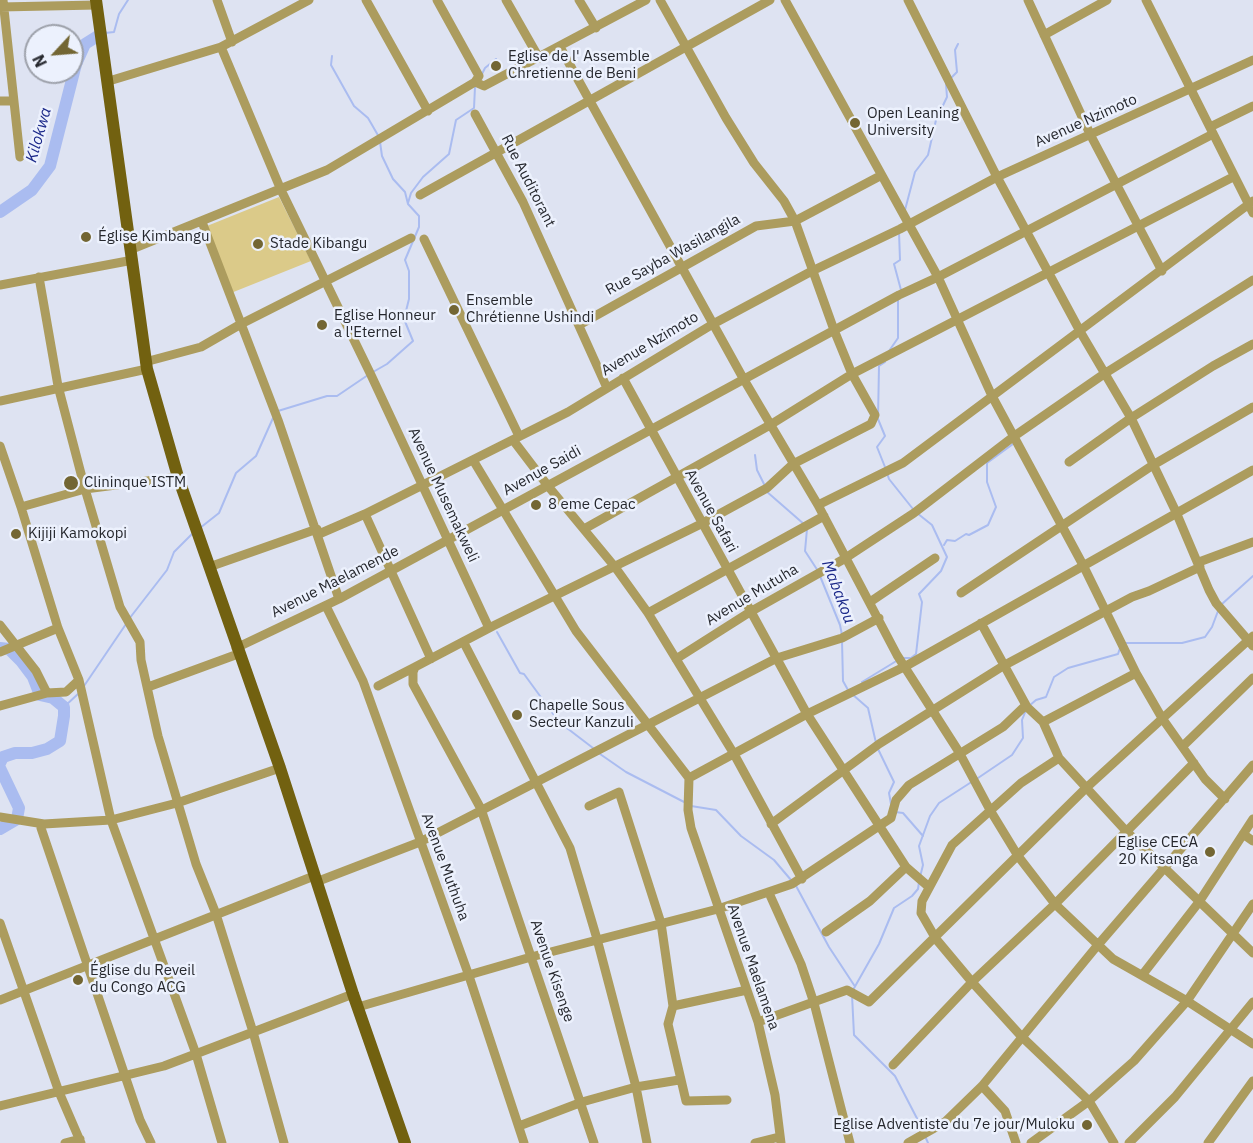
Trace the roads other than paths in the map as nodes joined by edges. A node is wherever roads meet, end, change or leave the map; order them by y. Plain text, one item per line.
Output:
1 (217, 0) edge
2 (309, 0) edge
3 (366, 0) edge
4 (437, 0) edge
5 (506, 0) edge
6 (579, 0) edge
7 (646, 0) edge
8 (660, 0) edge
9 (770, 0) edge
10 (784, 0) edge
11 (909, 0) edge
12 (1028, 0) edge
13 (1107, 0) edge
14 (1146, 0) edge
15 (97, 2) edge
16 (292, 4) edge
17 (2, 5) edge
18 (596, 28) junction
19 (1044, 35) junction
20 (232, 42) junction
21 (221, 47) junction
22 (561, 47) junction
23 (686, 47) junction
24 (539, 58) junction
25 (1253, 60) edge
26 (109, 81) junction
27 (478, 83) junction
28 (1192, 89) junction
29 (0, 101) edge
30 (14, 101) junction
31 (589, 101) junction
32 (1253, 106) edge
33 (428, 111) junction
34 (475, 114) dead end
35 (1211, 131) junction
36 (1090, 136) junction
37 (498, 153) junction
38 (20, 157) dead end
39 (880, 176) junction
40 (997, 177) junction
41 (1233, 177) junction
42 (1117, 185) junction
43 (281, 190) junction
44 (420, 195) dead end
45 (1251, 206) edge
46 (795, 221) junction
47 (202, 222) junction
48 (1139, 227) junction
49 (902, 228) junction
50 (1026, 231) junction
51 (411, 238) dead end
52 (423, 239) dead end
53 (133, 254) junction
54 (682, 266) junction
55 (812, 271) junction
56 (1162, 271) junction
57 (1048, 274) junction
58 (39, 277) junction
59 (938, 277) junction
60 (325, 280) junction
61 (1253, 280) edge
62 (0, 285) edge
63 (959, 320) junction
64 (241, 324) junction
65 (713, 324) junction
66 (579, 325) junction
67 (834, 330) junction
68 (1081, 333) junction
69 (1253, 344) edge
70 (146, 366) junction
71 (852, 374) junction
72 (1104, 374) junction
73 (622, 378) junction
74 (743, 378) junction
75 (58, 387) junction
76 (607, 388) junction
77 (992, 396) junction
78 (0, 401) edge
79 (1253, 407) edge
80 (1131, 418) junction
81 (770, 425) junction
82 (651, 428) junction
83 (1013, 437) junction
84 (516, 438) junction
85 (0, 446) edge
86 (473, 460) junction
87 (1068, 462) dead end
88 (793, 464) junction
89 (1153, 465) junction
90 (1253, 470) edge
91 (178, 477) junction
92 (675, 477) junction
93 (421, 486) junction
94 (548, 486) junction
95 (85, 489) junction
96 (818, 505) junction
97 (21, 507) junction
98 (503, 510) junction
99 (1176, 512) junction
100 (364, 514) junction
101 (824, 516) junction
102 (701, 524) junction
103 (1063, 527) junction
104 (584, 529) junction
105 (318, 532) junction
106 (448, 540) junction
107 (1253, 542) edge
108 (935, 558) dead end
109 (844, 559) junction
110 (1083, 565) junction
111 (1200, 565) junction
112 (209, 567) junction
113 (615, 567) junction
114 (388, 571) junction
115 (727, 572) junction
116 (962, 593) dead end
117 (553, 595) junction
118 (339, 599) junction
119 (870, 602) junction
120 (326, 606) junction
121 (1106, 610) junction
122 (750, 612) junction
123 (648, 613) junction
124 (879, 618) junction
125 (981, 623) junction
126 (0, 625) edge
127 (58, 628) junction
128 (489, 628) junction
129 (1252, 641) edge
130 (464, 643) junction
131 (17, 646) junction
132 (237, 651) junction
133 (0, 652) edge
134 (431, 658) junction
135 (777, 658) junction
136 (676, 659) junction
137 (901, 661) junction
138 (1003, 666) junction
139 (415, 667) junction
140 (1136, 673) junction
141 (1253, 678) edge
142 (378, 686) dead end
143 (81, 687) junction
144 (148, 687) junction
145 (42, 694) junction
146 (699, 696) junction
147 (1026, 705) junction
148 (0, 706) edge
149 (932, 710) junction
150 (807, 714) junction
151 (1162, 718) junction
152 (1043, 722) junction
153 (646, 724) junction
154 (1183, 746) junction
155 (960, 752) junction
156 (734, 754) junction
157 (1059, 758) junction
158 (1194, 763) junction
159 (1253, 765) edge
160 (280, 768) junction
161 (842, 771) junction
162 (688, 778) junction
163 (536, 780) junction
164 (1085, 789) junction
165 (1225, 799) junction
166 (177, 803) junction
167 (589, 806) dead end
168 (481, 809) junction
169 (990, 810) junction
170 (4, 818) edge
171 (1253, 819) edge
172 (111, 820) junction
173 (44, 824) junction
174 (771, 824) junction
175 (879, 826) junction
176 (1126, 831) junction
177 (1243, 834) junction
178 (1253, 841) edge
179 (420, 842) junction
180 (1018, 855) junction
181 (906, 867) junction
182 (1164, 869) junction
183 (315, 879) junction
184 (796, 882) junction
185 (922, 882) junction
186 (769, 893) junction
187 (1199, 902) junction
188 (1054, 904) junction
189 (1253, 904) edge
190 (718, 909) junction
191 (216, 914) junction
192 (0, 923) edge
193 (661, 923) junction
194 (826, 932) dead end
195 (1232, 933) junction
196 (597, 939) junction
197 (936, 939) junction
198 (154, 941) junction
199 (1097, 946) junction
200 (1253, 952) edge
201 (531, 957) junction
202 (89, 966) junction
203 (1143, 974) junction
204 (469, 976) junction
205 (972, 982) junction
206 (747, 990) junction
207 (23, 991) junction
208 (353, 994) junction
209 (0, 1000) edge
210 (1187, 1000) junction
211 (1253, 1002) edge
212 (814, 1003) junction
213 (673, 1006) junction
214 (358, 1007) junction
215 (758, 1022) junction
216 (1230, 1029) junction
217 (253, 1032) junction
218 (1021, 1036) junction
219 (1253, 1044) edge
220 (196, 1054) junction
221 (893, 1065) dead end
222 (126, 1077) junction
223 (680, 1080) junction
224 (1253, 1081) edge
225 (982, 1086) junction
226 (636, 1087) junction
227 (59, 1092) junction
228 (727, 1100) dead end
229 (1089, 1101) junction
230 (582, 1102) junction
231 (0, 1106) edge
232 (519, 1126) junction
233 (1210, 1139) edge
234 (780, 1140) edge
235 (81, 1141) edge
236 (65, 1143) edge
237 (151, 1143) edge
238 (222, 1143) edge
239 (284, 1143) edge
240 (405, 1143) edge
241 (524, 1143) edge
242 (594, 1143) edge
243 (647, 1143) edge
244 (756, 1143) edge
245 (850, 1143) edge
246 (908, 1143) edge
247 (1016, 1143) edge
248 (1031, 1143) edge
249 (1114, 1143) edge
250 (1129, 1143) edge
251 (1222, 1143) edge

1 - 20 street
2 - 16 street
3 - 33 street
4 - 27 street
5 - 24 street
6 - 18 street
7 - 18 street
8 - 23 street
9 - 23 street
10 - 39 street
11 - 40 street
12 - 19 street
13 - 19 street
14 - 28 street
15 - 17 street
15 - 26 main road
16 - 20 street
17 - 30 street
18 - 22 street
19 - 36 street
20 - 21 street
21 - 26 street
21 - 43 street, Avenue Musemakweli
22 - 24 street
22 - 31 street
23 - 31 street
23 - 46 street
24 - 27 street
25 - 28 street, Avenue Nzimoto
26 - 53 main road
27 - 33 street
28 - 35 street
28 - 36 street, Avenue Nzimoto
29 - 30 street
30 - 38 street
31 - 37 street
31 - 54 street
32 - 35 street, Avenue Saidi
33 - 43 street
34 - 37 street, Rue Auditorant
35 - 41 street
35 - 42 street, Avenue Saidi
36 - 40 street, Avenue Nzimoto
36 - 42 street
37 - 44 street
37 - 66 street, Rue Auditorant
39 - 46 street, Rue Sayba Wasilangila
39 - 49 street
40 - 49 street, Avenue Nzimoto
40 - 50 street
41 - 45 street
41 - 48 street
42 - 48 street
42 - 50 street, Avenue Saidi
43 - 47 street
43 - 60 street, Avenue Musemakweli
45 - 56 street
46 - 54 street, Rue Sayba Wasilangila
46 - 55 street
47 - 53 street
47 - 64 street
48 - 56 street
48 - 57 street
49 - 55 street, Avenue Nzimoto
49 - 59 street
50 - 57 street
50 - 59 street, Avenue Saidi
51 - 60 street
52 - 84 street
53 - 58 street
53 - 70 main road
54 - 65 street
54 - 66 street, Rue Sayba Wasilangila
55 - 65 street, Avenue Nzimoto
55 - 67 street
56 - 68 street
57 - 63 street
57 - 68 street
58 - 62 street
58 - 75 street
59 - 63 street
59 - 67 street, Avenue Saidi
60 - 64 street
60 - 93 street, Avenue Musemakweli
61 - 72 street, Avenue Mutuha
63 - 71 street
63 - 77 street
64 - 70 street
64 - 105 street
65 - 73 street, Avenue Nzimoto
65 - 74 street
66 - 76 street
67 - 71 street
67 - 74 street, Avenue Saidi
68 - 72 street
68 - 77 street
69 - 80 street
70 - 75 street
70 - 91 main road
71 - 81 street
71 - 88 street
72 - 80 street
72 - 83 street, Avenue Mutuha
73 - 76 street, Avenue Nzimoto
73 - 82 street, Avenue Safari
74 - 81 street
74 - 82 street, Avenue Saidi
75 - 78 street
75 - 95 street
76 - 84 street, Avenue Nzimoto
77 - 83 street
77 - 96 street
79 - 89 street
80 - 87 street
80 - 89 street
81 - 88 street
81 - 92 street
82 - 92 street, Avenue Safari
82 - 94 street, Avenue Saidi
83 - 103 street
83 - 109 street, Avenue Mutuha
84 - 86 street, Avenue Nzimoto
84 - 94 street
85 - 97 street
86 - 93 street, Avenue Nzimoto
86 - 98 street
88 - 96 street
88 - 102 street
89 - 99 street
89 - 103 street
90 - 99 street
91 - 95 street
91 - 112 main road
92 - 102 street, Avenue Safari
92 - 104 street
93 - 100 street
93 - 106 street, Avenue Musemakweli
94 - 98 street, Avenue Saidi
94 - 104 street
95 - 97 street
95 - 144 street
96 - 101 street
97 - 127 street
98 - 106 street, Avenue Saidi
98 - 117 street
99 - 110 street
99 - 111 street
100 - 105 street
100 - 114 street
101 - 109 street
101 - 115 street
102 - 113 street
102 - 115 street, Avenue Safari
103 - 110 street
103 - 116 street
104 - 113 street
105 - 112 street
105 - 118 street
106 - 114 street, Avenue Maelamende
106 - 128 street, Avenue Musemakweli
107 - 111 street
108 - 119 street
109 - 119 street
109 - 122 street, Avenue Mutuha
110 - 121 street
110 - 125 street
111 - 121 street
111 - 129 street
112 - 132 main road
113 - 117 street
113 - 123 street
114 - 118 street, Avenue Maelamende
114 - 134 street
115 - 122 street, Avenue Safari
115 - 123 street
117 - 128 street
117 - 153 street
118 - 120 street, Avenue Maelamende
119 - 124 street
120 - 132 street, Avenue Maelamende
120 - 179 street, Avenue Muthuha
121 - 138 street
121 - 140 street
122 - 135 street, Avenue Safari
122 - 136 street, Avenue Mutuha
123 - 136 street
124 - 135 street
124 - 137 street
125 - 137 street
125 - 138 street
126 - 131 street
127 - 131 street
127 - 143 street
128 - 130 street
129 - 151 street
130 - 134 street
130 - 163 street
131 - 133 street
131 - 145 street
132 - 144 street, Avenue Maelamende
132 - 160 main road
134 - 139 street
135 - 146 street
135 - 150 street, Avenue Safari
136 - 146 street
137 - 149 street
137 - 150 street
138 - 147 street
138 - 149 street
139 - 142 street
139 - 168 street, Avenue Kisenge
140 - 151 street
140 - 152 street
141 - 154 street
143 - 145 street
143 - 172 street
144 - 166 street
145 - 148 street
146 - 153 street
146 - 156 street
147 - 152 street
147 - 155 street
149 - 155 street
149 - 161 street
150 - 156 street
150 - 161 street, Avenue Safari
151 - 154 street
151 - 164 street
152 - 157 street
153 - 162 street
153 - 163 street
154 - 158 street
155 - 169 street
155 - 175 street
156 - 162 street
156 - 174 street
157 - 164 street
157 - 169 street
158 - 165 street
158 - 176 street
159 - 165 street
160 - 166 street
160 - 183 main road
161 - 174 street
161 - 175 street, Avenue Safari
162 - 190 street, Avenue Maelamena
163 - 168 street
163 - 196 street
164 - 176 street
164 - 180 street
165 - 182 street
166 - 172 street
166 - 191 street
167 - 193 street
168 - 179 street
168 - 201 street, Avenue Kisenge
169 - 180 street
169 - 185 street
170 - 173 street
171 - 177 street
172 - 173 street
172 - 198 street
173 - 202 street
174 - 184 street
175 - 181 street, Avenue Safari
175 - 184 street
176 - 182 street
176 - 188 street
177 - 178 street
177 - 187 street
179 - 183 street
179 - 204 street, Avenue Muthuha
180 - 188 street
180 - 197 street
181 - 185 street, Avenue Safari
181 - 194 street
182 - 187 street
182 - 199 street
183 - 191 street
183 - 208 main road
184 - 186 street
185 - 197 street
186 - 190 street
186 - 212 street
187 - 195 street
187 - 203 street
188 - 199 street
188 - 205 street
189 - 195 street
190 - 193 street
190 - 206 street, Avenue Maelamena
191 - 198 street
191 - 217 street
192 - 207 street
193 - 196 street
193 - 213 street
195 - 200 street
195 - 210 street
196 - 201 street
196 - 226 street
197 - 205 street
197 - 212 street
198 - 202 street
198 - 220 street
199 - 203 street
199 - 218 street
201 - 204 street
201 - 230 street, Avenue Kisenge
202 - 207 street
202 - 222 street
203 - 210 street
204 - 214 street
204 - 232 street, Avenue Muthuha
205 - 218 street
205 - 221 street
206 - 213 street
206 - 215 street, Avenue Maelamena
207 - 209 street
207 - 227 street
208 - 214 main road
208 - 217 street
210 - 216 street
210 - 229 street
211 - 216 street
212 - 215 street
212 - 245 street
213 - 223 street
214 - 240 main road
215 - 234 street, Avenue Maelamena
216 - 219 street
216 - 250 street
217 - 220 street
217 - 239 street
218 - 225 street
218 - 229 street
220 - 222 street
220 - 238 street
222 - 227 street
222 - 237 street
223 - 226 street
223 - 228 street
224 - 233 street
225 - 246 street
225 - 247 street
226 - 230 street
226 - 243 street
227 - 231 street
227 - 235 street
229 - 248 street
229 - 249 street
230 - 232 street
230 - 242 street, Avenue Kisenge
232 - 241 street, Avenue Muthuha
233 - 251 street
234 - 244 street
235 - 236 street

